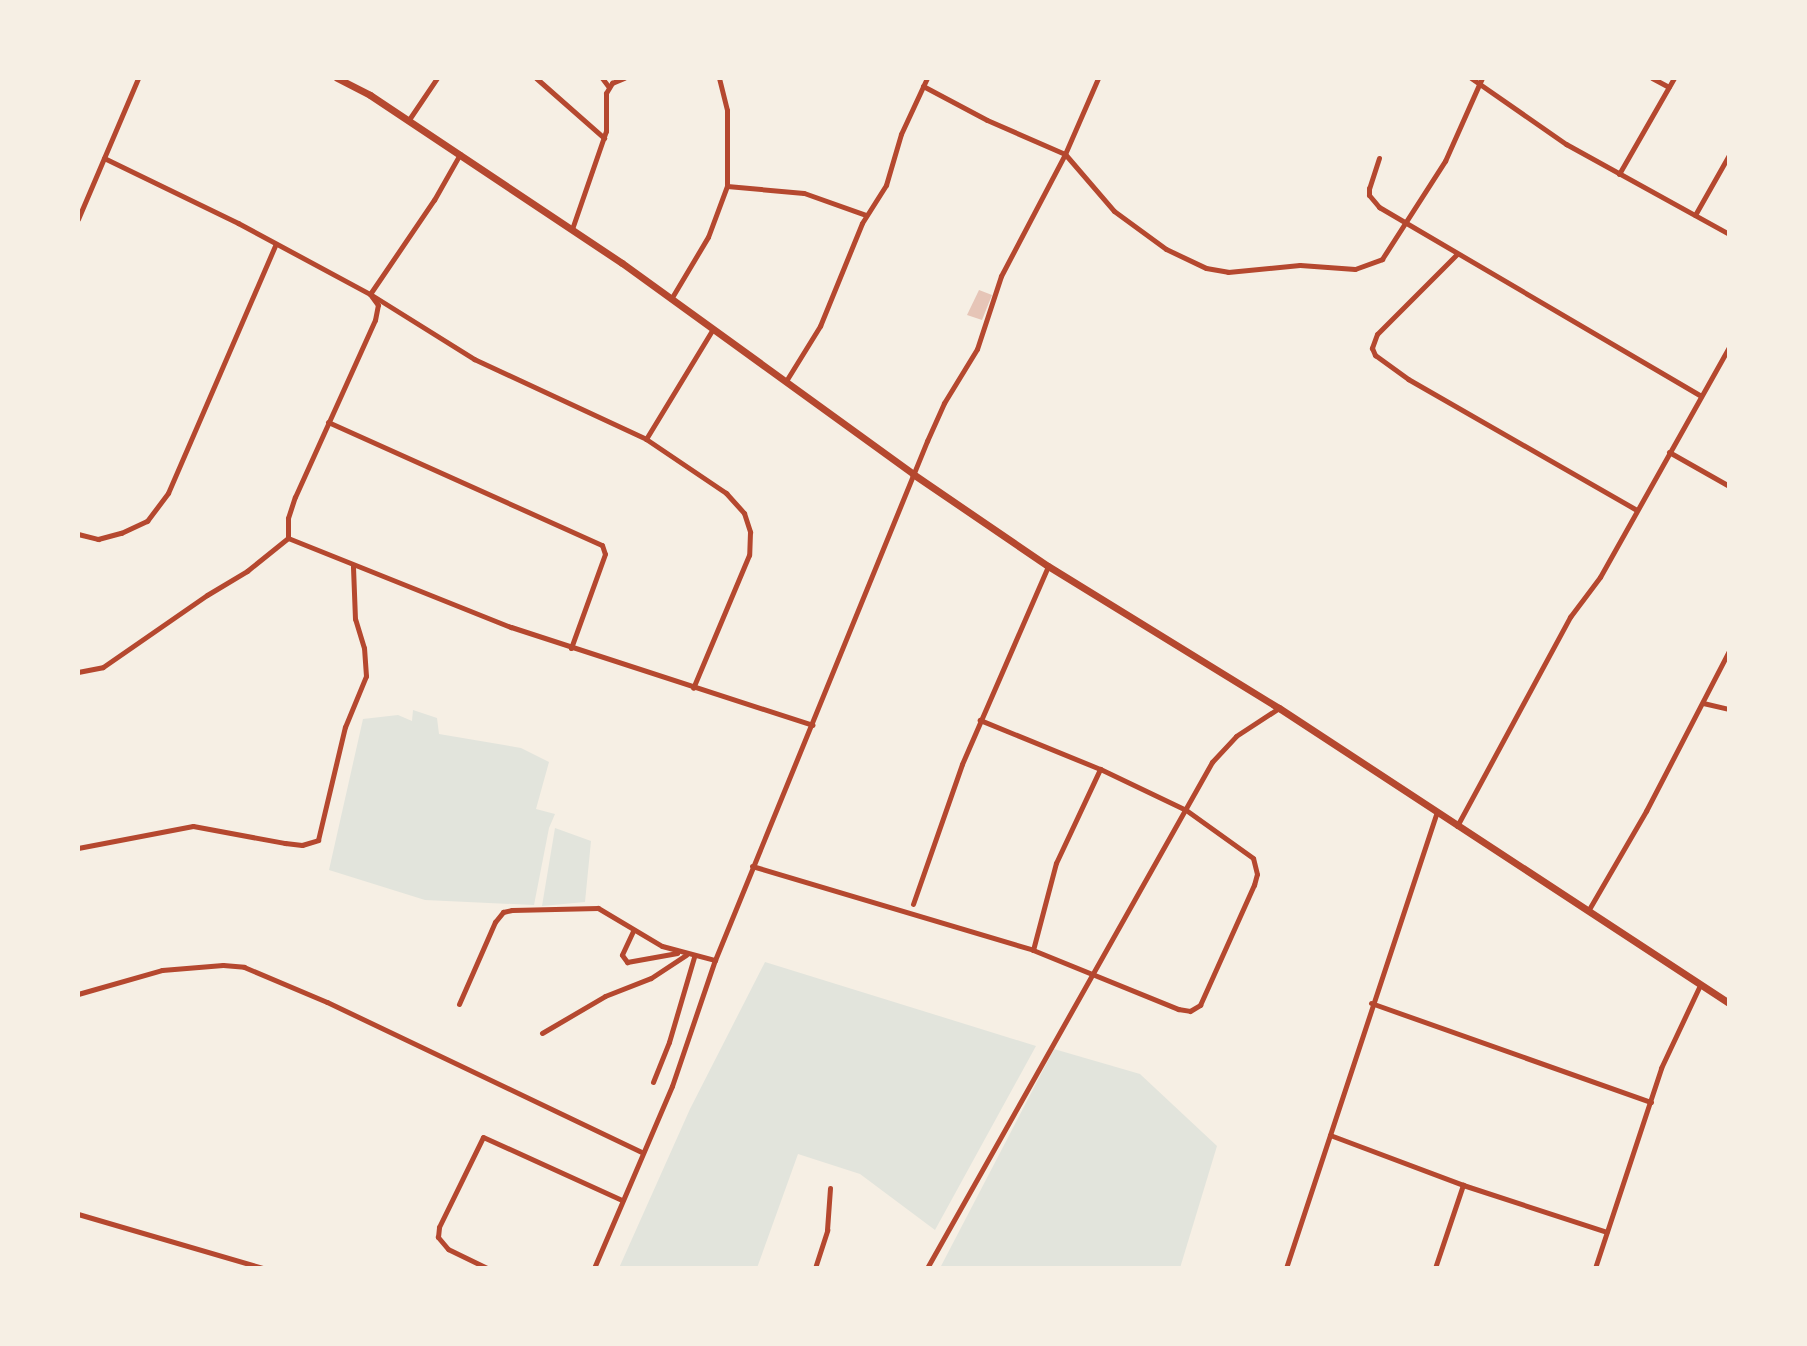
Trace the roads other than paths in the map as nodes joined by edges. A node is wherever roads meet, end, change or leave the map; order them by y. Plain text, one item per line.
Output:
1 (138, 78) edge
2 (337, 78) edge
3 (437, 78) edge
4 (536, 78) edge
5 (602, 78) edge
6 (624, 78) edge
7 (719, 78) edge
8 (927, 78) edge
9 (1098, 78) edge
10 (1471, 78) edge
11 (1652, 78) edge
12 (1674, 78) edge
13 (1481, 81) edge
14 (608, 86) junction
15 (923, 86) junction
16 (1669, 87) junction
17 (408, 121) junction
18 (604, 138) junction
19 (460, 154) junction
20 (1065, 154) junction
21 (1729, 155) edge
22 (104, 158) junction
23 (1379, 158) dead end
24 (1619, 174) junction
25 (727, 186) junction
26 (866, 215) junction
27 (1695, 215) junction
28 (78, 219) edge
29 (1406, 224) junction
30 (572, 229) junction
31 (1729, 234) edge
32 (276, 244) junction
33 (1457, 254) junction
34 (370, 294) junction
35 (670, 300) junction
36 (713, 329) junction
37 (1729, 347) edge
38 (786, 381) junction
39 (1701, 396) junction
40 (328, 422) junction
41 (646, 439) junction
42 (1669, 452) junction
43 (913, 474) junction
44 (1729, 486) edge
45 (1635, 509) junction
46 (78, 534) edge
47 (288, 538) junction
48 (353, 566) junction
49 (1048, 566) junction
50 (571, 648) junction
51 (1729, 651) edge
52 (78, 672) edge
53 (693, 688) junction
54 (1703, 703) junction
55 (1279, 708) junction
56 (1729, 709) edge
57 (980, 720) junction
58 (812, 725) junction
59 (1100, 769) junction
60 (1186, 810) junction
61 (1436, 814) junction
62 (1456, 827) junction
63 (78, 848) edge
64 (752, 866) junction
65 (913, 904) dead end
66 (1588, 912) junction
67 (633, 931) junction
68 (1033, 950) junction
69 (677, 952) junction
70 (690, 956) junction
71 (715, 960) junction
72 (1092, 975) junction
73 (1700, 985) junction
74 (78, 994) edge
75 (1371, 1003) junction
76 (1729, 1003) edge
77 (459, 1004) dead end
78 (542, 1033) dead end
79 (653, 1082) dead end
80 (1651, 1102) junction
81 (1330, 1135) junction
82 (642, 1152) junction
83 (1463, 1185) junction
84 (830, 1188) dead end
85 (622, 1200) junction
86 (78, 1214) edge
87 (1607, 1232) junction
88 (247, 1266) edge
89 (263, 1268) edge
90 (487, 1268) edge
91 (594, 1268) edge
92 (815, 1268) edge
93 (927, 1268) edge
94 (1286, 1268) edge
95 (1435, 1268) edge
96 (1595, 1268) edge

1 - 22 street
2 - 17 street
3 - 17 street
4 - 18 street
5 - 14 street
6 - 14 street
7 - 25 street
8 - 15 street
9 - 20 street
10 - 13 street
11 - 16 street
12 - 16 street
13 - 24 street
13 - 29 street
14 - 18 street
15 - 20 street
15 - 26 street
16 - 24 street
17 - 19 street
18 - 30 street
19 - 30 street
19 - 34 street
20 - 29 street
20 - 43 street
21 - 27 street
22 - 28 street
22 - 32 street
23 - 29 street
24 - 27 street
25 - 26 street
25 - 35 street
26 - 38 street
27 - 31 street
29 - 33 street
30 - 35 street
32 - 34 street
32 - 46 street
33 - 39 street
33 - 45 street
34 - 40 street
34 - 41 street
35 - 36 street
36 - 38 street
36 - 41 street
37 - 39 street
38 - 43 street
39 - 42 street
40 - 47 street
40 - 50 street
41 - 53 street
42 - 44 street
42 - 45 street
43 - 49 street
43 - 58 street
45 - 62 street
47 - 48 street
47 - 52 street
48 - 50 street
48 - 63 street
49 - 55 street
49 - 57 street
50 - 53 street
51 - 54 street
53 - 58 street
54 - 56 street
54 - 66 street
55 - 60 street
55 - 61 street
57 - 59 street
57 - 65 street
58 - 64 street
59 - 60 street
59 - 68 street
60 - 72 street
60 - 72 street
61 - 62 street
61 - 75 street
62 - 66 street
64 - 68 street
64 - 71 street
66 - 73 street
67 - 69 street
67 - 69 street
67 - 77 street
68 - 72 street
69 - 70 street
70 - 71 street
70 - 78 street
70 - 79 street
71 - 82 street
72 - 93 street
73 - 76 street
73 - 80 street
74 - 82 street
75 - 80 street
75 - 81 street
80 - 87 street
81 - 83 street
81 - 94 street
82 - 85 street
83 - 87 street
83 - 95 street
84 - 92 street
85 - 90 street
85 - 91 street
86 - 88 street
87 - 96 street
88 - 89 street

